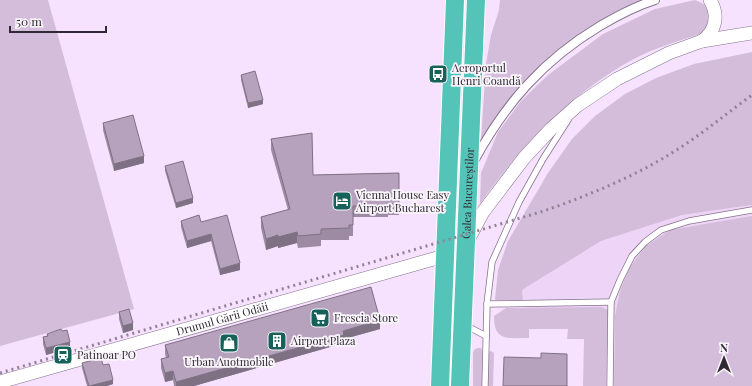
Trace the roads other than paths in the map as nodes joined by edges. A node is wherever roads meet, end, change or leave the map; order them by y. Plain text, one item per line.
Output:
1 (455, 0) edge
2 (476, 0) edge
3 (655, 0) edge
4 (710, 0) edge
5 (752, 33) edge
6 (702, 41) junction
7 (578, 105) junction
8 (469, 170) junction
9 (752, 210) edge
10 (465, 248) junction
11 (444, 256) junction
12 (611, 302) junction
13 (487, 304) junction
14 (462, 324) junction
15 (486, 336) junction
16 (438, 380) edge
17 (0, 382) edge
18 (460, 386) edge
19 (485, 386) edge
20 (610, 386) edge

1 - 11 highway, Calea Bucureștilor
2 - 8 highway, Calea Bucureștilor
3 - 8 street
4 - 6 street
5 - 6 street
6 - 7 street
7 - 10 street
7 - 13 lane
8 - 10 highway, Calea Bucureștilor
9 - 12 lane
10 - 14 highway, Calea Bucureștilor
11 - 16 highway, Calea Bucureștilor
11 - 17 street, Drumul Gării Odăii
12 - 13 lane
12 - 20 lane
13 - 15 lane
14 - 15 lane
14 - 18 highway, Calea Bucureștilor
15 - 19 lane

